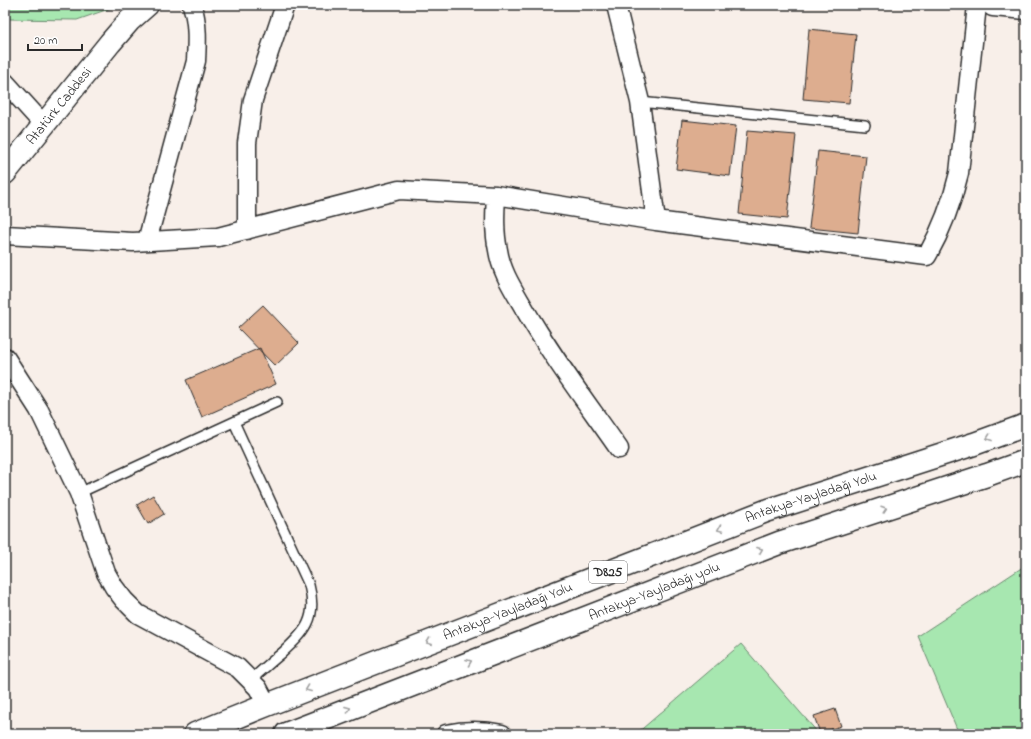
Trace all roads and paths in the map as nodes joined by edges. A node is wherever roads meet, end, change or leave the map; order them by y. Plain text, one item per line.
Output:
1 (148, 5) edge
2 (192, 5) edge
3 (285, 5) edge
4 (616, 5) edge
5 (977, 5) edge
6 (993, 5) edge
7 (1026, 8) edge
8 (5, 82) edge
9 (640, 102) junction
10 (44, 125) junction
11 (864, 125) dead end
12 (5, 173) edge
13 (496, 195) junction
14 (656, 221) junction
15 (247, 230) junction
16 (5, 235) edge
17 (147, 241) junction
18 (5, 357) edge
19 (277, 402) dead end
20 (234, 422) junction
21 (1026, 425) edge
22 (619, 449) dead end
23 (1026, 461) edge
24 (79, 493) junction
25 (251, 680) junction
26 (268, 705) junction
27 (196, 734) edge
28 (286, 734) edge
29 (446, 734) edge
30 (502, 734) edge

1 - 10 main road, Atatürk Caddesi
2 - 17 street
3 - 15 street
4 - 9 street
5 - 14 street
6 - 7 main road
8 - 10 street
9 - 11 lane
9 - 14 street
10 - 12 main road, Atatürk Caddesi
13 - 14 street
13 - 15 street
13 - 22 street
15 - 17 street
16 - 17 street
18 - 24 street
19 - 20 lane
20 - 24 lane
20 - 25 lane
21 -> 26 main road, Antakya-Yayladağı Yolu / D825
28 -> 23 main road, Antakya-Yayladağı yolu / D825
24 - 25 street
25 - 26 street
26 - 27 main road, Antakya-Yayladağı Yolu / D825
29 - 30 street

